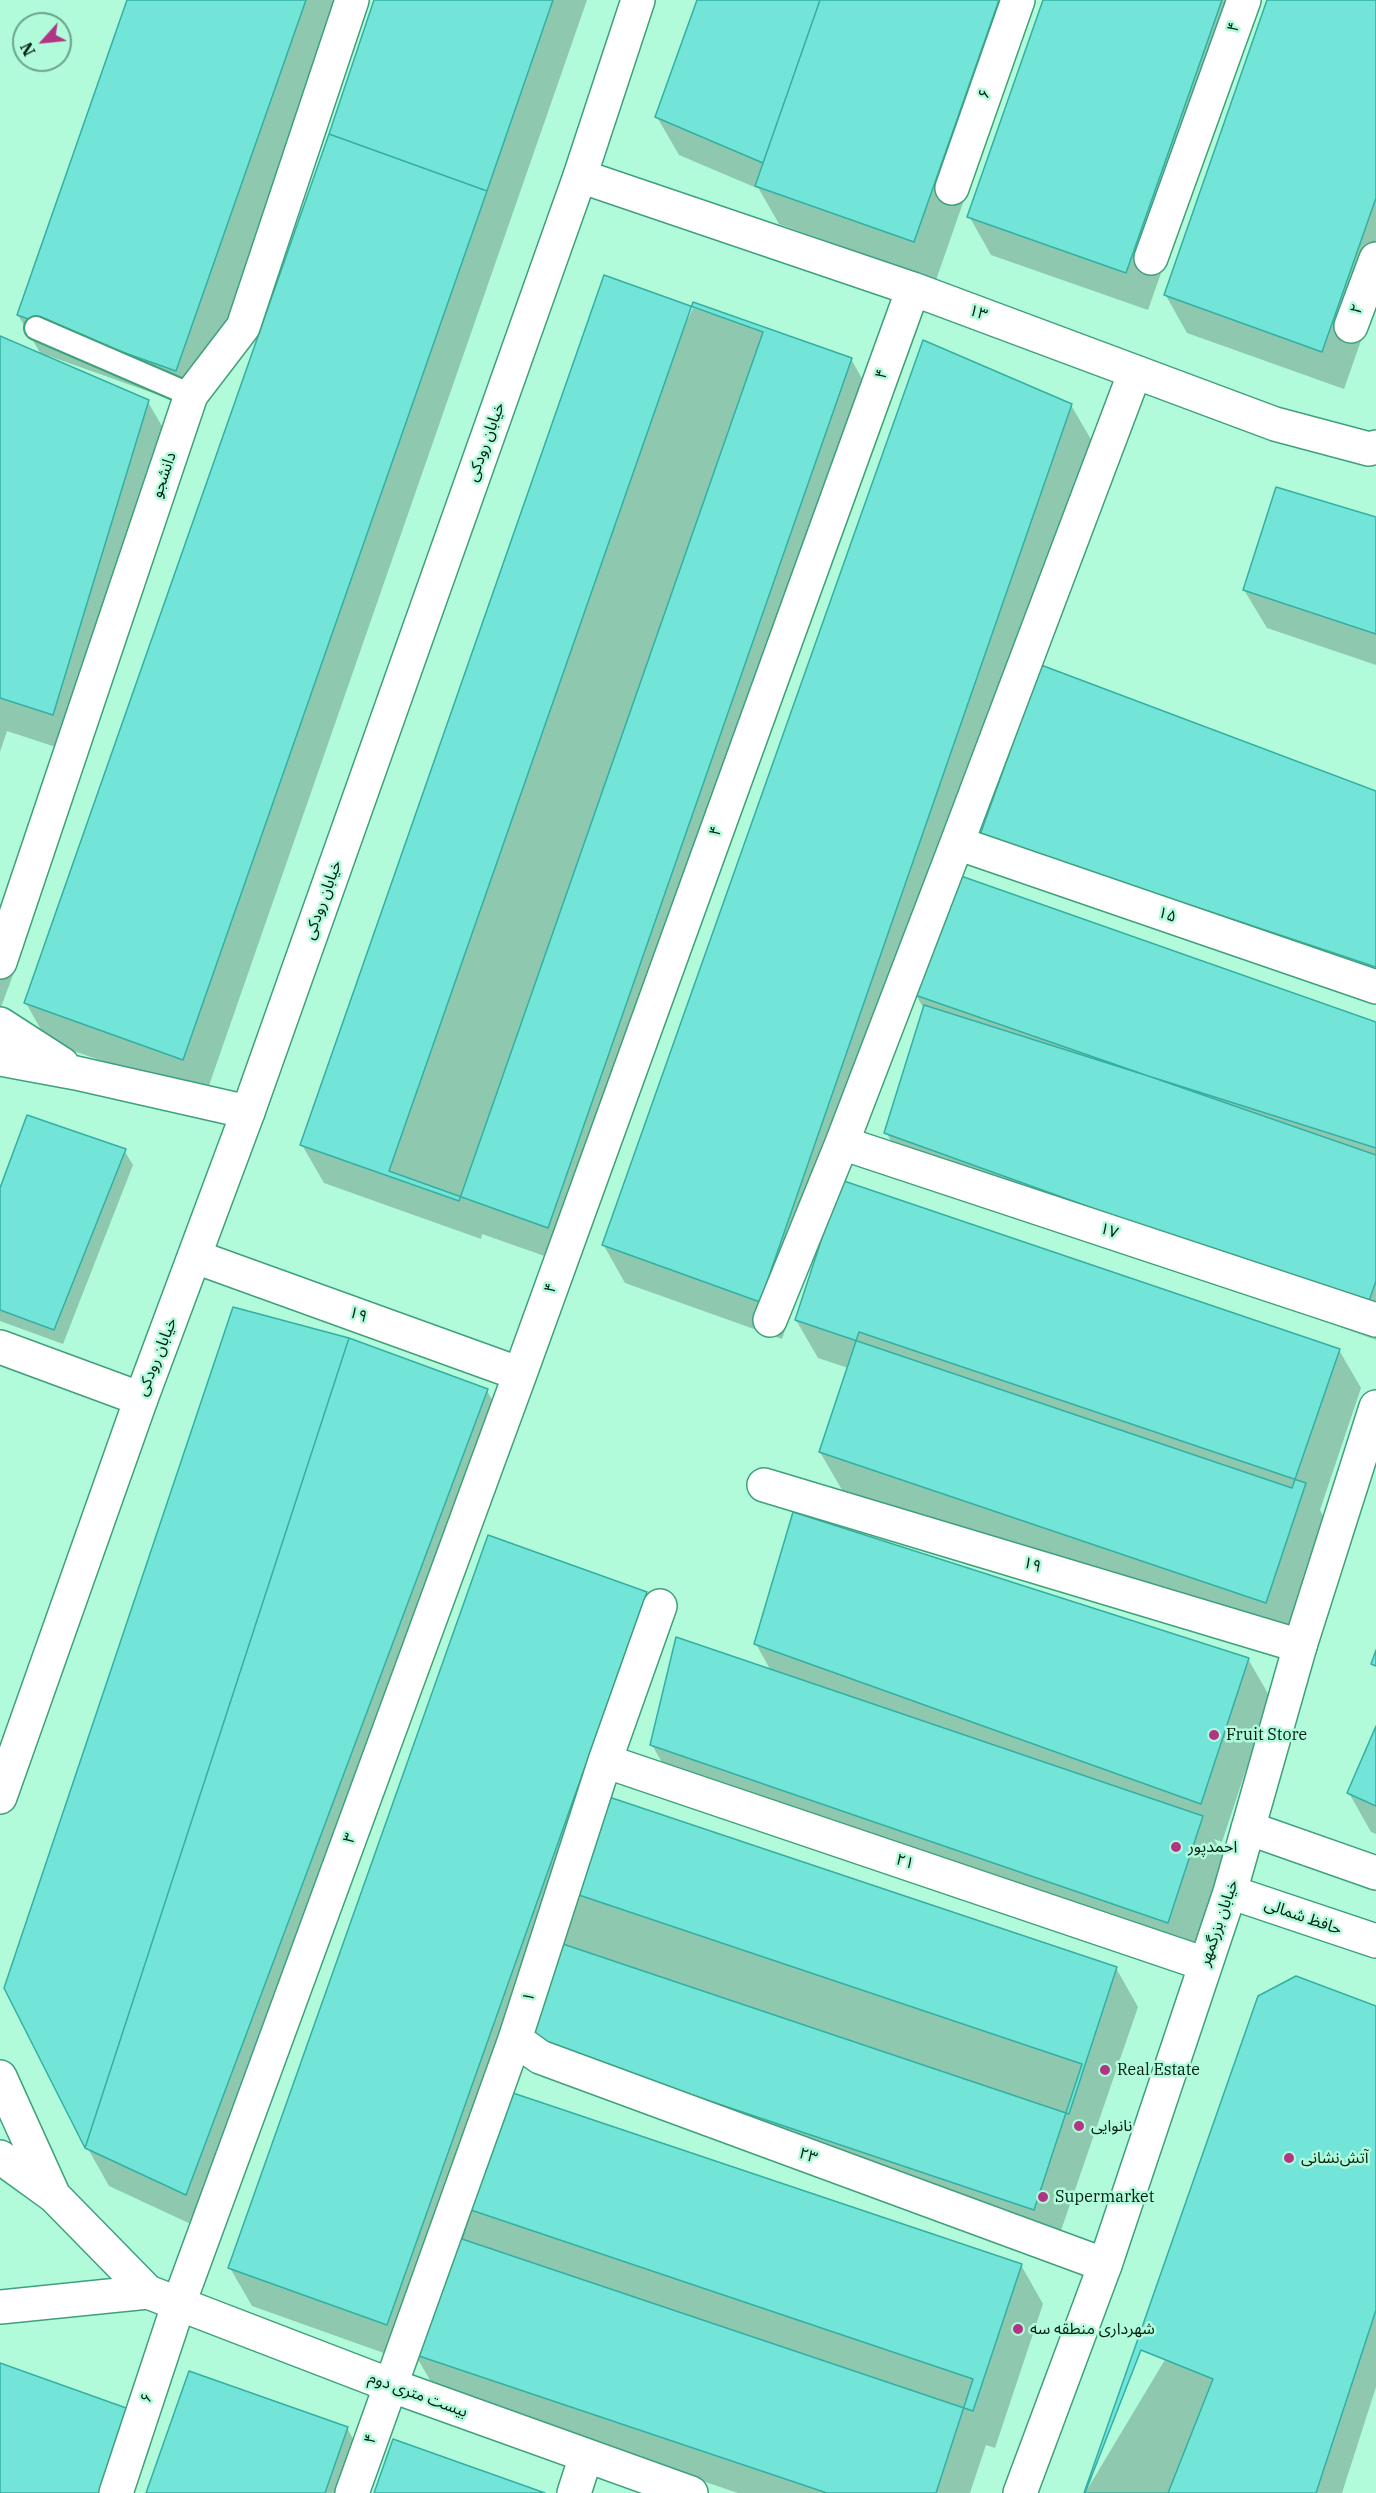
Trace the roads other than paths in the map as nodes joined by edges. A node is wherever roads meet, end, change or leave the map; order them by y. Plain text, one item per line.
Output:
1 (352, 0) edge
2 (638, 0) edge
3 (1018, 0) edge
4 (1244, 0) edge
5 (580, 176) junction
6 (952, 188) dead end
7 (1151, 258) dead end
8 (1376, 259) edge
9 (913, 289) junction
10 (1351, 326) dead end
11 (36, 328) dead end
12 (1135, 372) junction
13 (191, 395) junction
14 (1376, 447) edge
15 (957, 843) junction
16 (0, 962) edge
17 (1376, 987) edge
18 (0, 1024) edge
19 (0, 1059) edge
20 (76, 1073) junction
21 (248, 1112) junction
22 (842, 1143) junction
23 (196, 1257) junction
24 (770, 1320) dead end
25 (1376, 1320) edge
26 (0, 1347) edge
27 (520, 1374) junction
28 (141, 1399) junction
29 (1376, 1407) edge
30 (764, 1485) dead end
31 (660, 1605) dead end
32 (1300, 1646) junction
33 (605, 1761) junction
34 (0, 1797) edge
35 (1248, 1828) junction
36 (1376, 1872) edge
37 (1230, 1892) junction
38 (1376, 1941) edge
39 (1205, 1964) junction
40 (515, 2039) junction
41 (0, 2077) edge
42 (0, 2157) edge
43 (54, 2196) junction
44 (1105, 2265) junction
45 (148, 2292) junction
46 (179, 2303) junction
47 (4, 2309) edge
48 (390, 2385) junction
49 (586, 2456) junction
50 (116, 2493) edge
51 (352, 2493) edge
52 (574, 2493) edge
53 (691, 2493) edge
54 (1020, 2493) edge

1 - 13 street, دانشجو
2 - 5 street, خیابان رودکی
3 - 6 street, ۶
4 - 7 street, ۴
5 - 9 street, ۱۳
5 - 21 street, خیابان رودکی
8 - 10 street, ۲
9 - 12 street, ۱۳
9 - 27 street, ۴
11 - 13 lane
12 - 14 street, ۱۳
12 - 15 street
13 - 16 street, دانشجو
15 - 17 street, ۱۵
15 - 22 street
18 - 20 street
19 - 20 street
20 - 21 street
21 - 23 street, خیابان رودکی
22 - 24 street
22 - 25 street, ۱۷
23 - 27 street, ۱۹
23 - 28 street, خیابان رودکی
26 - 28 street
27 - 46 street, ۳
28 - 34 street, خیابان رودکی
29 - 32 street, خیابان بزرگمهر
30 - 32 street, ۱۹
31 - 33 street, ۱
32 - 35 street, خیابان بزرگمهر
33 - 39 street, ۲۱
33 - 40 street, ۱
35 - 36 street
35 - 37 street, خیابان بزرگمهر
37 - 38 street, حافظ شمالی
37 - 39 street, خیابان بزرگمهر
39 - 44 street, خیابان بزرگمهر
40 - 44 street, ۲۳
40 - 48 street, ۱
41 - 43 street
42 - 43 street, بیست متری دوم
43 - 45 street, بیست متری دوم
44 - 54 street, خیابان بزرگمهر
45 - 46 street, بیست متری دوم
45 - 47 street, بیست متری دوم
46 - 48 street, بیست متری دوم
46 - 50 street, ۶
48 - 49 street, بیست متری دوم
48 - 51 street, ۴
49 - 52 street
49 - 53 street, بیست متری دوم

